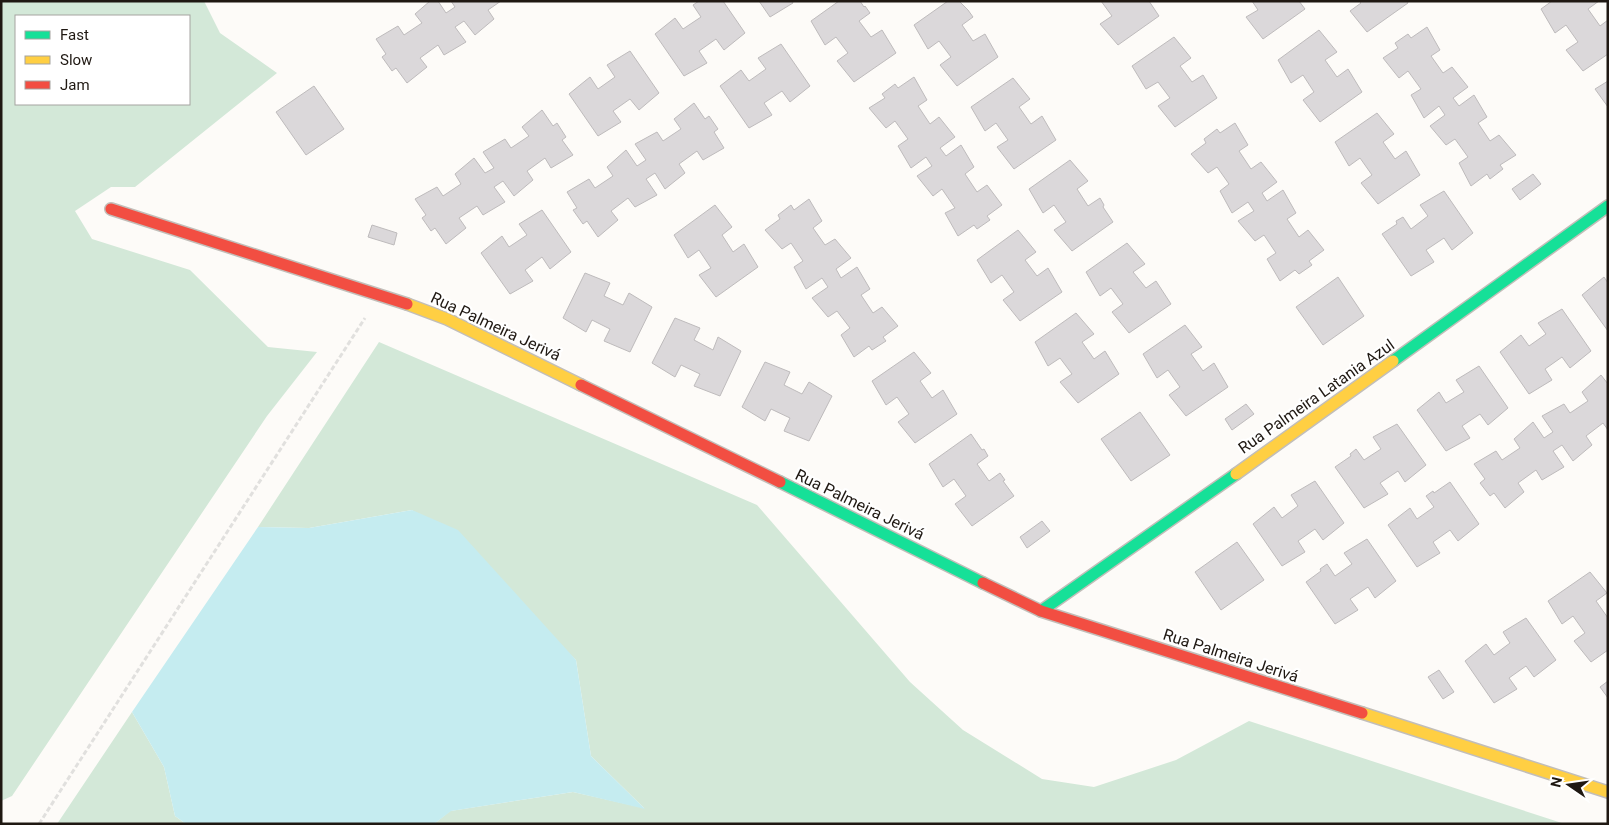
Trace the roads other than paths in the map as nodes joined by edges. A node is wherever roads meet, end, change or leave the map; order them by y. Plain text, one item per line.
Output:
1 (1608, 206) edge
2 (111, 209) dead end
3 (1041, 611) junction
4 (1608, 792) edge

1 - 3 street, Rua Palmeira Latania Azul
2 - 3 street, Rua Palmeira Jerivá
3 - 4 street, Rua Palmeira Jerivá

